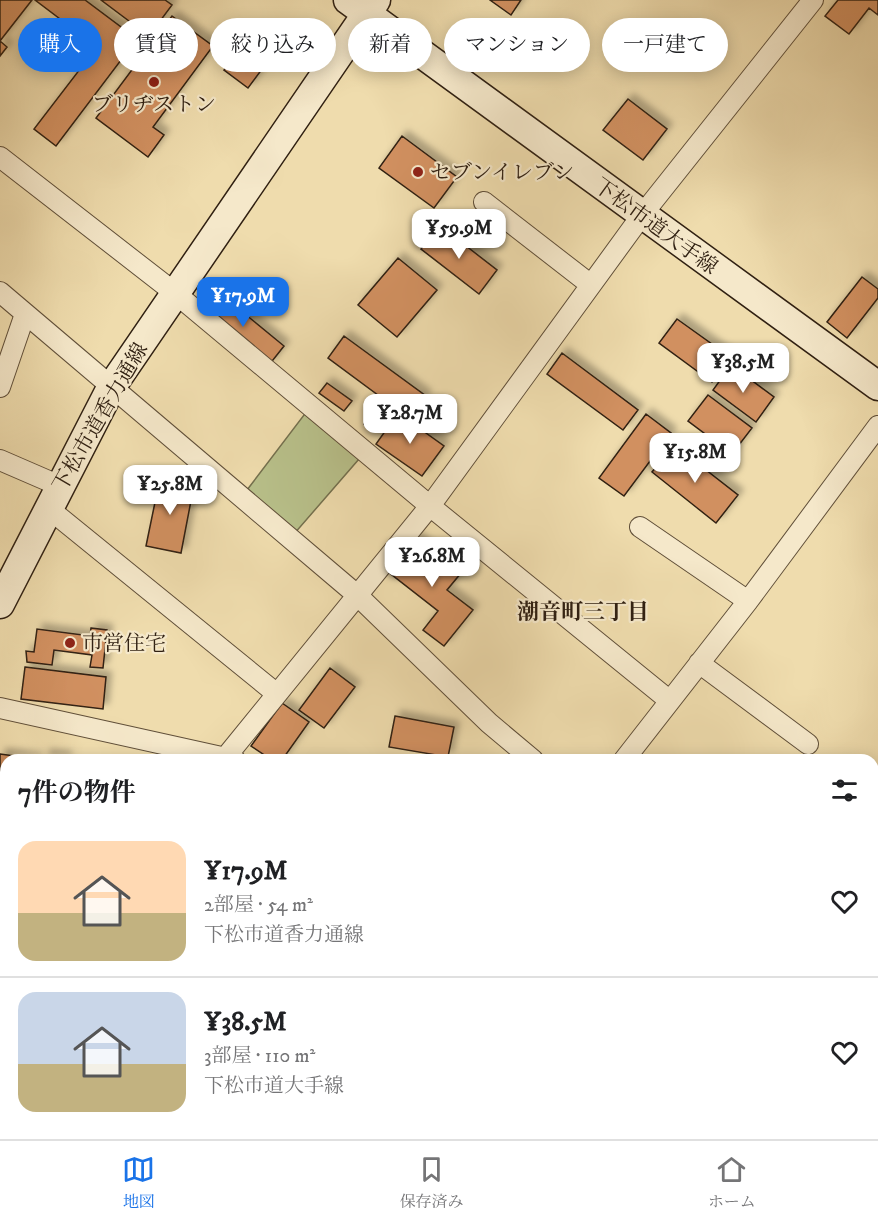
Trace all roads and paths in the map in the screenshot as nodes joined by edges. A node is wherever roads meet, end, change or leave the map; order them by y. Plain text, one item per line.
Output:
1 (813, 0) edge
2 (364, 4) edge
3 (0, 157) edge
4 (483, 202) dead end
5 (642, 215) junction
6 (591, 285) junction
7 (0, 292) edge
8 (175, 293) junction
9 (25, 314) junction
10 (112, 386) junction
11 (878, 386) edge
12 (0, 387) edge
13 (878, 426) edge
14 (0, 460) edge
15 (54, 497) junction
16 (430, 506) junction
17 (639, 527) dead end
18 (357, 595) junction
19 (748, 601) junction
20 (0, 604) edge
21 (699, 663) junction
22 (277, 694) junction
23 (670, 701) junction
24 (0, 708) edge
25 (808, 744) dead end
26 (207, 754) edge
27 (234, 754) edge
28 (525, 754) edge
29 (629, 754) edge

1 - 5 street
2 - 5 street, 下松市道大手線
2 - 8 street, 下松市道香力通線
3 - 8 street
4 - 6 street
5 - 6 street
5 - 11 street, 下松市道大手線
6 - 16 street
7 - 9 street
8 - 10 street, 下松市道香力通線
8 - 16 street
9 - 10 street
9 - 12 street
10 - 15 street, 下松市道香力通線
10 - 18 street
13 - 19 street
14 - 15 street
15 - 20 street, 下松市道香力通線
15 - 22 street
16 - 18 street
16 - 23 street
17 - 19 street
18 - 22 street
18 - 28 street
19 - 21 street
21 - 23 street
21 - 25 street
22 - 27 street
23 - 29 street
24 - 26 street

